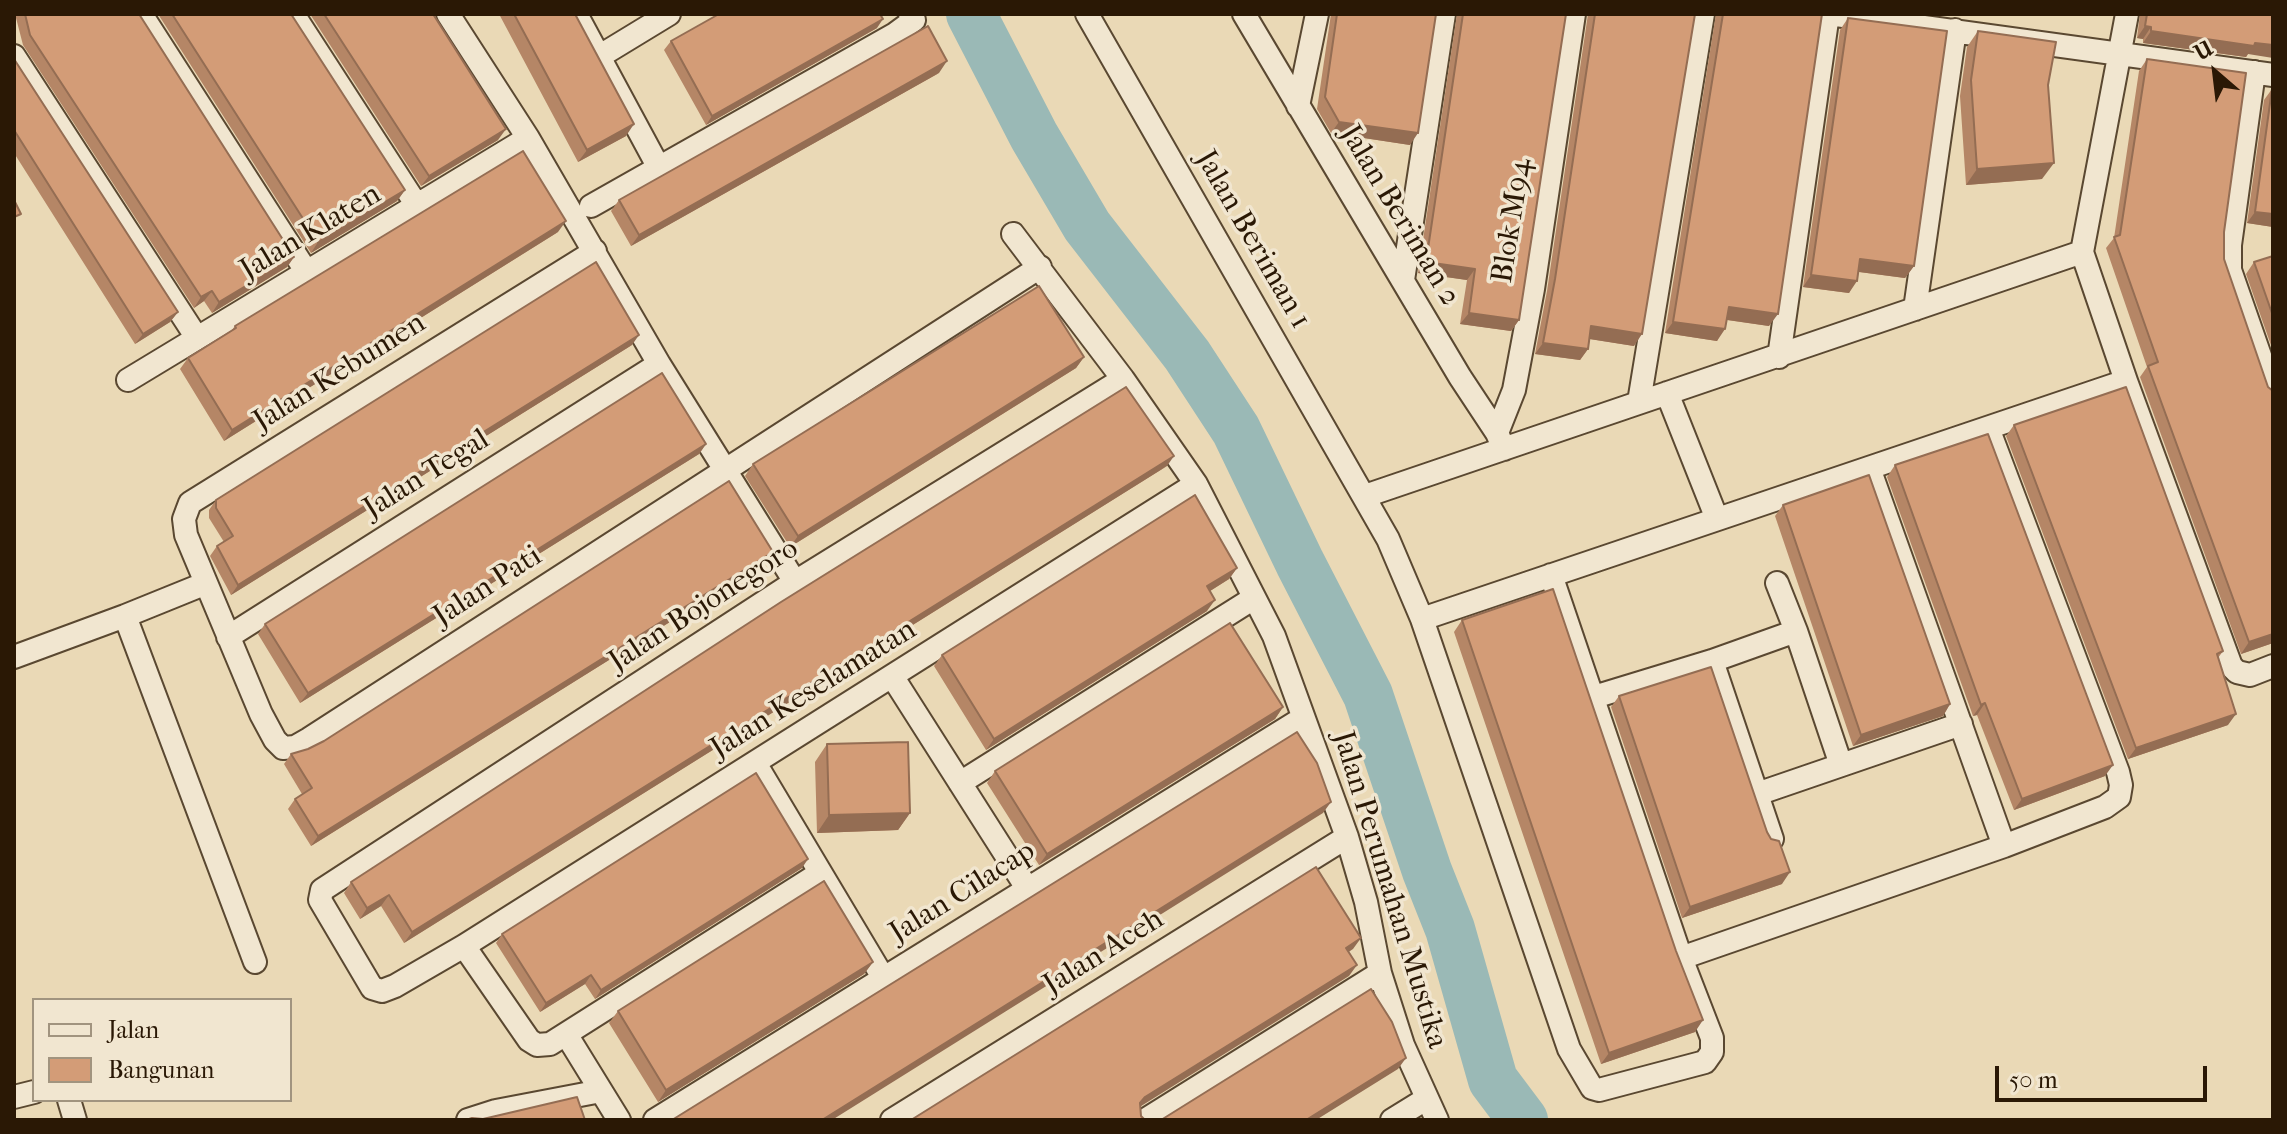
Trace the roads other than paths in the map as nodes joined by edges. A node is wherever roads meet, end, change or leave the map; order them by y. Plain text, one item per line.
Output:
1 (141, 14) edge
2 (293, 14) edge
3 (448, 14) edge
4 (576, 14) edge
5 (669, 14) edge
6 (1087, 14) edge
7 (1244, 14) edge
8 (1317, 14) edge
9 (1444, 14) edge
10 (1574, 14) edge
11 (1703, 14) edge
12 (1828, 14) edge
13 (2127, 14) edge
14 (912, 17) edge
15 (1955, 30) junction
16 (2120, 52) junction
17 (14, 56) edge
18 (600, 56) junction
19 (2264, 74) edge
20 (1298, 106) junction
21 (528, 138) junction
22 (659, 168) junction
23 (416, 204) junction
24 (591, 206) dead end
25 (1013, 234) dead end
26 (595, 251) junction
27 (2082, 252) junction
28 (1040, 267) junction
29 (306, 271) junction
30 (1403, 280) junction
31 (1915, 309) junction
32 (197, 338) junction
33 (1779, 357) junction
34 (659, 364) junction
35 (1123, 379) junction
36 (128, 380) dead end
37 (2126, 381) junction
38 (1667, 393) junction
39 (2273, 393) edge
40 (1639, 402) junction
41 (1988, 428) junction
42 (1500, 441) junction
43 (1869, 468) junction
44 (724, 470) junction
45 (1196, 484) junction
46 (1365, 496) junction
47 (1717, 519) junction
48 (1551, 575) junction
49 (795, 582) junction
50 (1777, 583) dead end
51 (198, 586) junction
52 (1254, 598) junction
53 (125, 616) junction
54 (1422, 619) junction
55 (1796, 631) junction
56 (228, 637) junction
57 (14, 657) edge
58 (1712, 661) junction
59 (2273, 666) edge
60 (892, 676) junction
61 (1594, 697) junction
62 (1303, 718) junction
63 (1961, 724) junction
64 (755, 763) junction
65 (1841, 765) junction
66 (960, 783) junction
67 (1757, 794) junction
68 (1347, 837) junction
69 (1772, 839) edge
70 (2004, 846) junction
71 (820, 873) junction
72 (1027, 888) junction
73 (322, 890) joint
74 (464, 946) junction
75 (1681, 958) junction
76 (255, 962) dead end
77 (1380, 973) junction
78 (884, 979) junction
79 (566, 1034) junction
80 (601, 1091) junction
81 (1426, 1099) junction
82 (468, 1120) edge
83 (619, 1120) edge
84 (655, 1120) edge
85 (892, 1120) edge
86 (1145, 1120) edge
87 (1392, 1120) edge
88 (1437, 1120) edge

1 - 29 street
2 - 23 street
3 - 21 street
4 - 18 street
5 - 18 street
6 - 46 street, Jalan Beriman 1
7 - 20 street, Jalan Beriman 2
8 - 20 street
9 - 30 street
10 - 42 street, Blok M94
11 - 40 street
12 - 15 street
12 - 33 street
13 - 16 street
14 - 22 street
15 - 16 street
15 - 31 street
16 - 19 street
16 - 27 street
17 - 32 street
18 - 22 street
19 - 39 street
20 - 30 street, Jalan Beriman 2
21 - 23 street, Jalan Klaten
21 - 26 street
22 - 24 street
23 - 29 street, Jalan Klaten
25 - 28 street, Jalan Perumahan Mustika
26 - 34 street
26 - 51 street, Jalan Kebumen
27 - 31 street
27 - 37 street
28 - 35 street, Jalan Perumahan Mustika
28 - 44 street
29 - 32 street, Jalan Klaten
30 - 42 street, Jalan Beriman 2
31 - 33 street
32 - 36 street, Jalan Klaten
33 - 38 street
34 - 44 street
34 - 56 street, Jalan Tegal
35 - 45 street, Jalan Perumahan Mustika
35 - 49 street, Jalan Bojonegoro
37 - 41 street
37 - 59 street
38 - 40 street
38 - 47 street
40 - 42 street
41 - 43 street
41 - 70 street
42 - 46 street
43 - 47 street
43 - 63 street
44 - 49 street
44 - 56 street, Jalan Pati
45 - 52 street, Jalan Perumahan Mustika
45 - 60 street, Jalan Keselamatan
46 - 54 street, Jalan Beriman 1
47 - 48 street
48 - 54 street
48 - 61 street
49 - 73 street, Jalan Bojonegoro
50 - 55 street
51 - 53 street
51 - 56 street
52 - 62 street, Jalan Perumahan Mustika
52 - 66 street
53 - 57 street
53 - 76 street
54 - 75 street, Jalan Beriman 1
55 - 58 street
55 - 65 street
58 - 61 street
58 - 67 street
60 - 64 street, Jalan Keselamatan
60 - 66 street
61 - 75 street
62 - 68 street, Jalan Perumahan Mustika
62 - 72 street, Jalan Cilacap
63 - 65 street
63 - 70 street
64 - 71 street
64 - 74 street, Jalan Keselamatan
65 - 67 street
66 - 72 street
67 - 69 street
68 - 77 street, Jalan Perumahan Mustika
68 - 85 street, Jalan Aceh
70 - 75 street
71 - 78 street
71 - 79 street
72 - 78 street, Jalan Cilacap
73 - 74 street, Jalan Keselamatan
74 - 79 street
77 - 81 street, Jalan Perumahan Mustika
77 - 86 street
78 - 84 street, Jalan Cilacap
79 - 80 street
80 - 82 street
80 - 83 street
81 - 87 street
81 - 88 street, Jalan Perumahan Mustika

